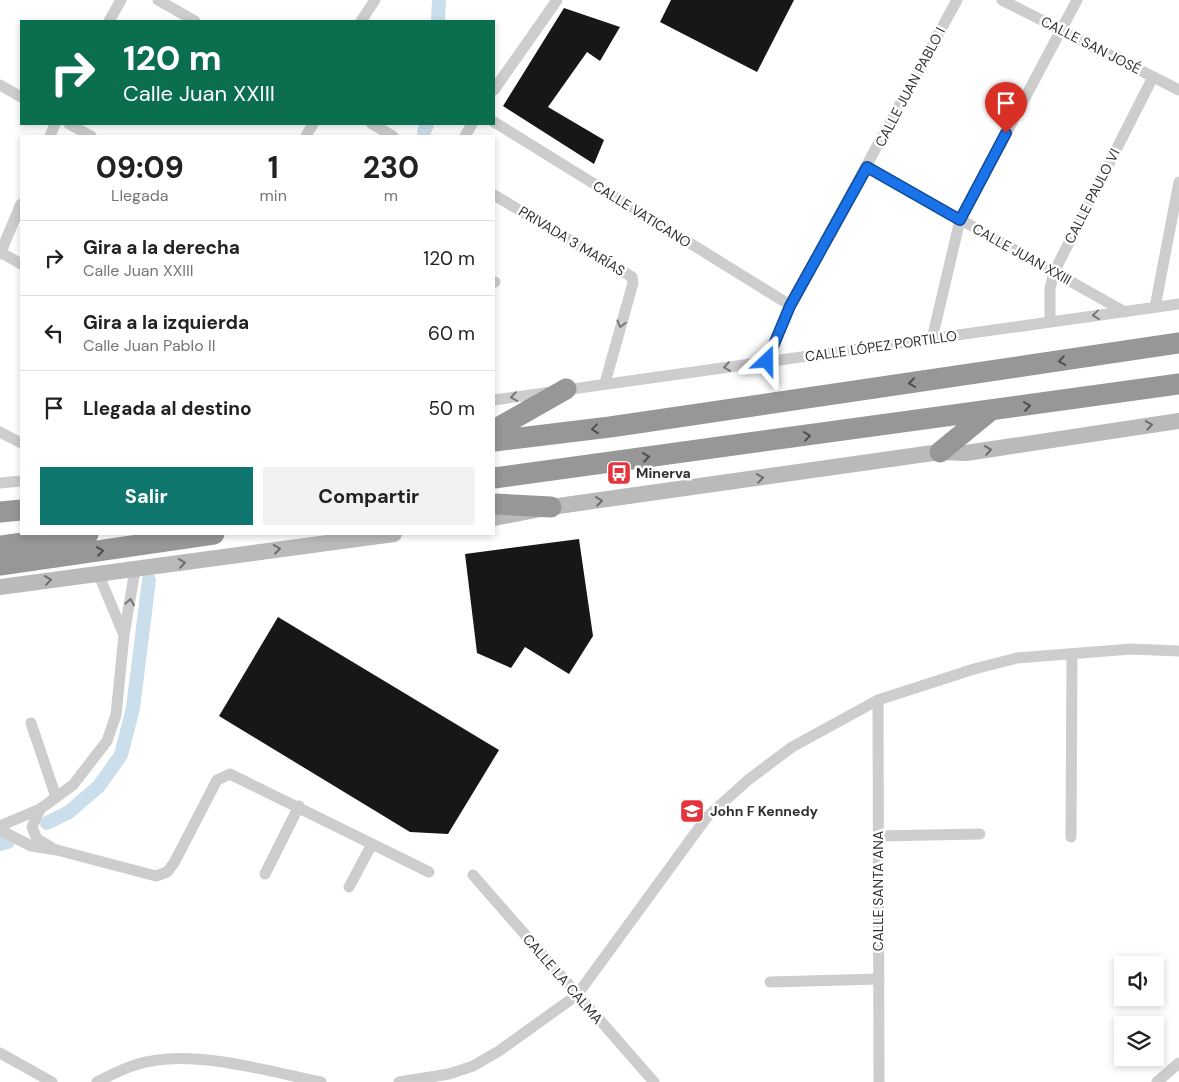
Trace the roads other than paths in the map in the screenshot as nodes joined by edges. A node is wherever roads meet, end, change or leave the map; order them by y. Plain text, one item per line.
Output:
1 (121, 0) edge
2 (158, 0) edge
3 (375, 0) edge
4 (557, 0) edge
5 (957, 0) edge
6 (1002, 0) edge
7 (1077, 0) edge
8 (110, 20) edge
9 (193, 20) edge
10 (362, 20) edge
11 (1061, 30) junction
12 (1153, 77) junction
13 (0, 85) edge
14 (495, 89) edge
15 (1179, 90) edge
16 (20, 96) edge
17 (495, 123) edge
18 (71, 125) edge
19 (374, 125) edge
20 (89, 135) edge
21 (392, 135) edge
22 (867, 167) junction
23 (1179, 182) edge
24 (495, 196) edge
25 (20, 206) edge
26 (960, 220) junction
27 (0, 253) edge
28 (20, 263) edge
29 (1054, 272) junction
30 (1179, 304) edge
31 (790, 306) junction
32 (1155, 306) junction
33 (1124, 312) junction
34 (1050, 321) junction
35 (932, 339) junction
36 (1179, 343) edge
37 (767, 361) junction
38 (605, 383) junction
39 (1179, 384) edge
40 (566, 389) junction
41 (495, 400) edge
42 (990, 411) junction
43 (1179, 421) edge
44 (495, 429) edge
45 (0, 432) edge
46 (495, 441) edge
47 (20, 442) edge
48 (940, 452) junction
49 (592, 464) junction
50 (495, 478) edge
51 (20, 481) edge
52 (0, 483) edge
53 (495, 490) edge
54 (495, 504) edge
55 (551, 507) junction
56 (20, 510) edge
57 (0, 512) edge
58 (495, 518) edge
59 (81, 535) edge
60 (207, 535) edge
61 (387, 535) edge
62 (0, 546) edge
63 (0, 565) edge
64 (135, 570) junction
65 (98, 573) junction
66 (0, 587) edge
67 (124, 635) junction
68 (1179, 651) edge
69 (1072, 654) junction
70 (878, 700) junction
71 (31, 723) dead end
72 (56, 797) junction
73 (299, 806) junction
74 (40, 809) junction
75 (0, 826) edge
76 (0, 830) edge
77 (980, 834) dead end
78 (878, 836) junction
79 (1071, 836) dead end
80 (372, 844) junction
81 (57, 850) junction
82 (429, 872) dead end
83 (265, 874) dead end
84 (473, 875) dead end
85 (349, 888) dead end
86 (878, 979) junction
87 (770, 982) dead end
88 (577, 995) junction
89 (0, 1053) edge
90 (1179, 1062) edge
91 (258, 1070) junction
92 (52, 1082) edge
93 (97, 1082) edge
94 (256, 1082) edge
95 (321, 1082) edge
96 (399, 1082) edge
97 (654, 1082) edge
98 (879, 1082) edge
99 (1157, 1082) edge

1 - 8 street
2 - 9 street
3 - 10 street
4 - 14 street
5 - 22 street, CALLE JUAN PABLO I
6 - 11 street, CALLE SAN JOSÉ
7 - 11 street
11 - 12 street, CALLE SAN JOSÉ
11 - 26 street
12 - 15 street, CALLE SAN JOSÉ
12 - 29 street, CALLE PAULO VI
13 - 16 street
17 - 31 street, CALLE VATICANO
18 - 20 street
19 - 21 street
22 - 26 street, CALLE JUAN XXIII
22 - 31 street, CALLE JUAN PABLO I
23 - 32 street
24 -> 38 street, PRIVADA 3 MARÍAS
25 - 27 street
26 - 29 street, CALLE JUAN XXIII
26 - 35 street
27 - 28 street
29 - 33 street, CALLE JUAN XXIII
29 - 34 street, CALLE PAULO VI
30 - 32 street, CALLE LÓPEZ PORTILLO
31 - 37 street, CALLE JUAN PABLO I
32 - 33 street, CALLE LÓPEZ PORTILLO
33 -> 34 street, CALLE LÓPEZ PORTILLO
34 - 35 street, CALLE LÓPEZ PORTILLO
35 - 37 street, CALLE LÓPEZ PORTILLO
36 -> 46 highway
37 -> 38 street, CALLE LÓPEZ PORTILLO
38 - 40 street, CALLE LÓPEZ PORTILLO
42 -> 39 highway
40 -> 41 street, CALLE LÓPEZ PORTILLO
40 - 44 highway
42 - 48 highway
49 -> 42 highway
48 -> 43 street
45 - 47 street
55 -> 48 street
49 - 50 highway
49 - 53 highway
51 - 52 street
54 - 55 highway
55 - 58 street
56 - 57 highway
59 - 62 highway
63 -> 60 highway
64 -> 61 street
64 - 65 street
67 -> 64 street
66 -> 65 street
65 - 67 street
67 - 72 street
68 - 69 street
69 - 70 street
69 - 79 street
70 - 78 street, CALLE SANTA ANA
70 - 88 street
71 - 72 street
72 - 74 street
73 - 80 street
73 - 81 street
73 - 83 street
74 - 75 street
74 - 81 street
76 - 81 street
77 - 78 street
78 - 86 street, CALLE SANTA ANA
80 - 82 street
80 - 85 street
84 - 88 street, CALLE LA CALMA
86 - 87 street
86 - 98 street, CALLE SANTA ANA
88 - 96 street
88 - 97 street, CALLE LA CALMA
89 - 92 street
90 - 99 street
91 - 93 street
91 - 94 street
91 - 95 street

